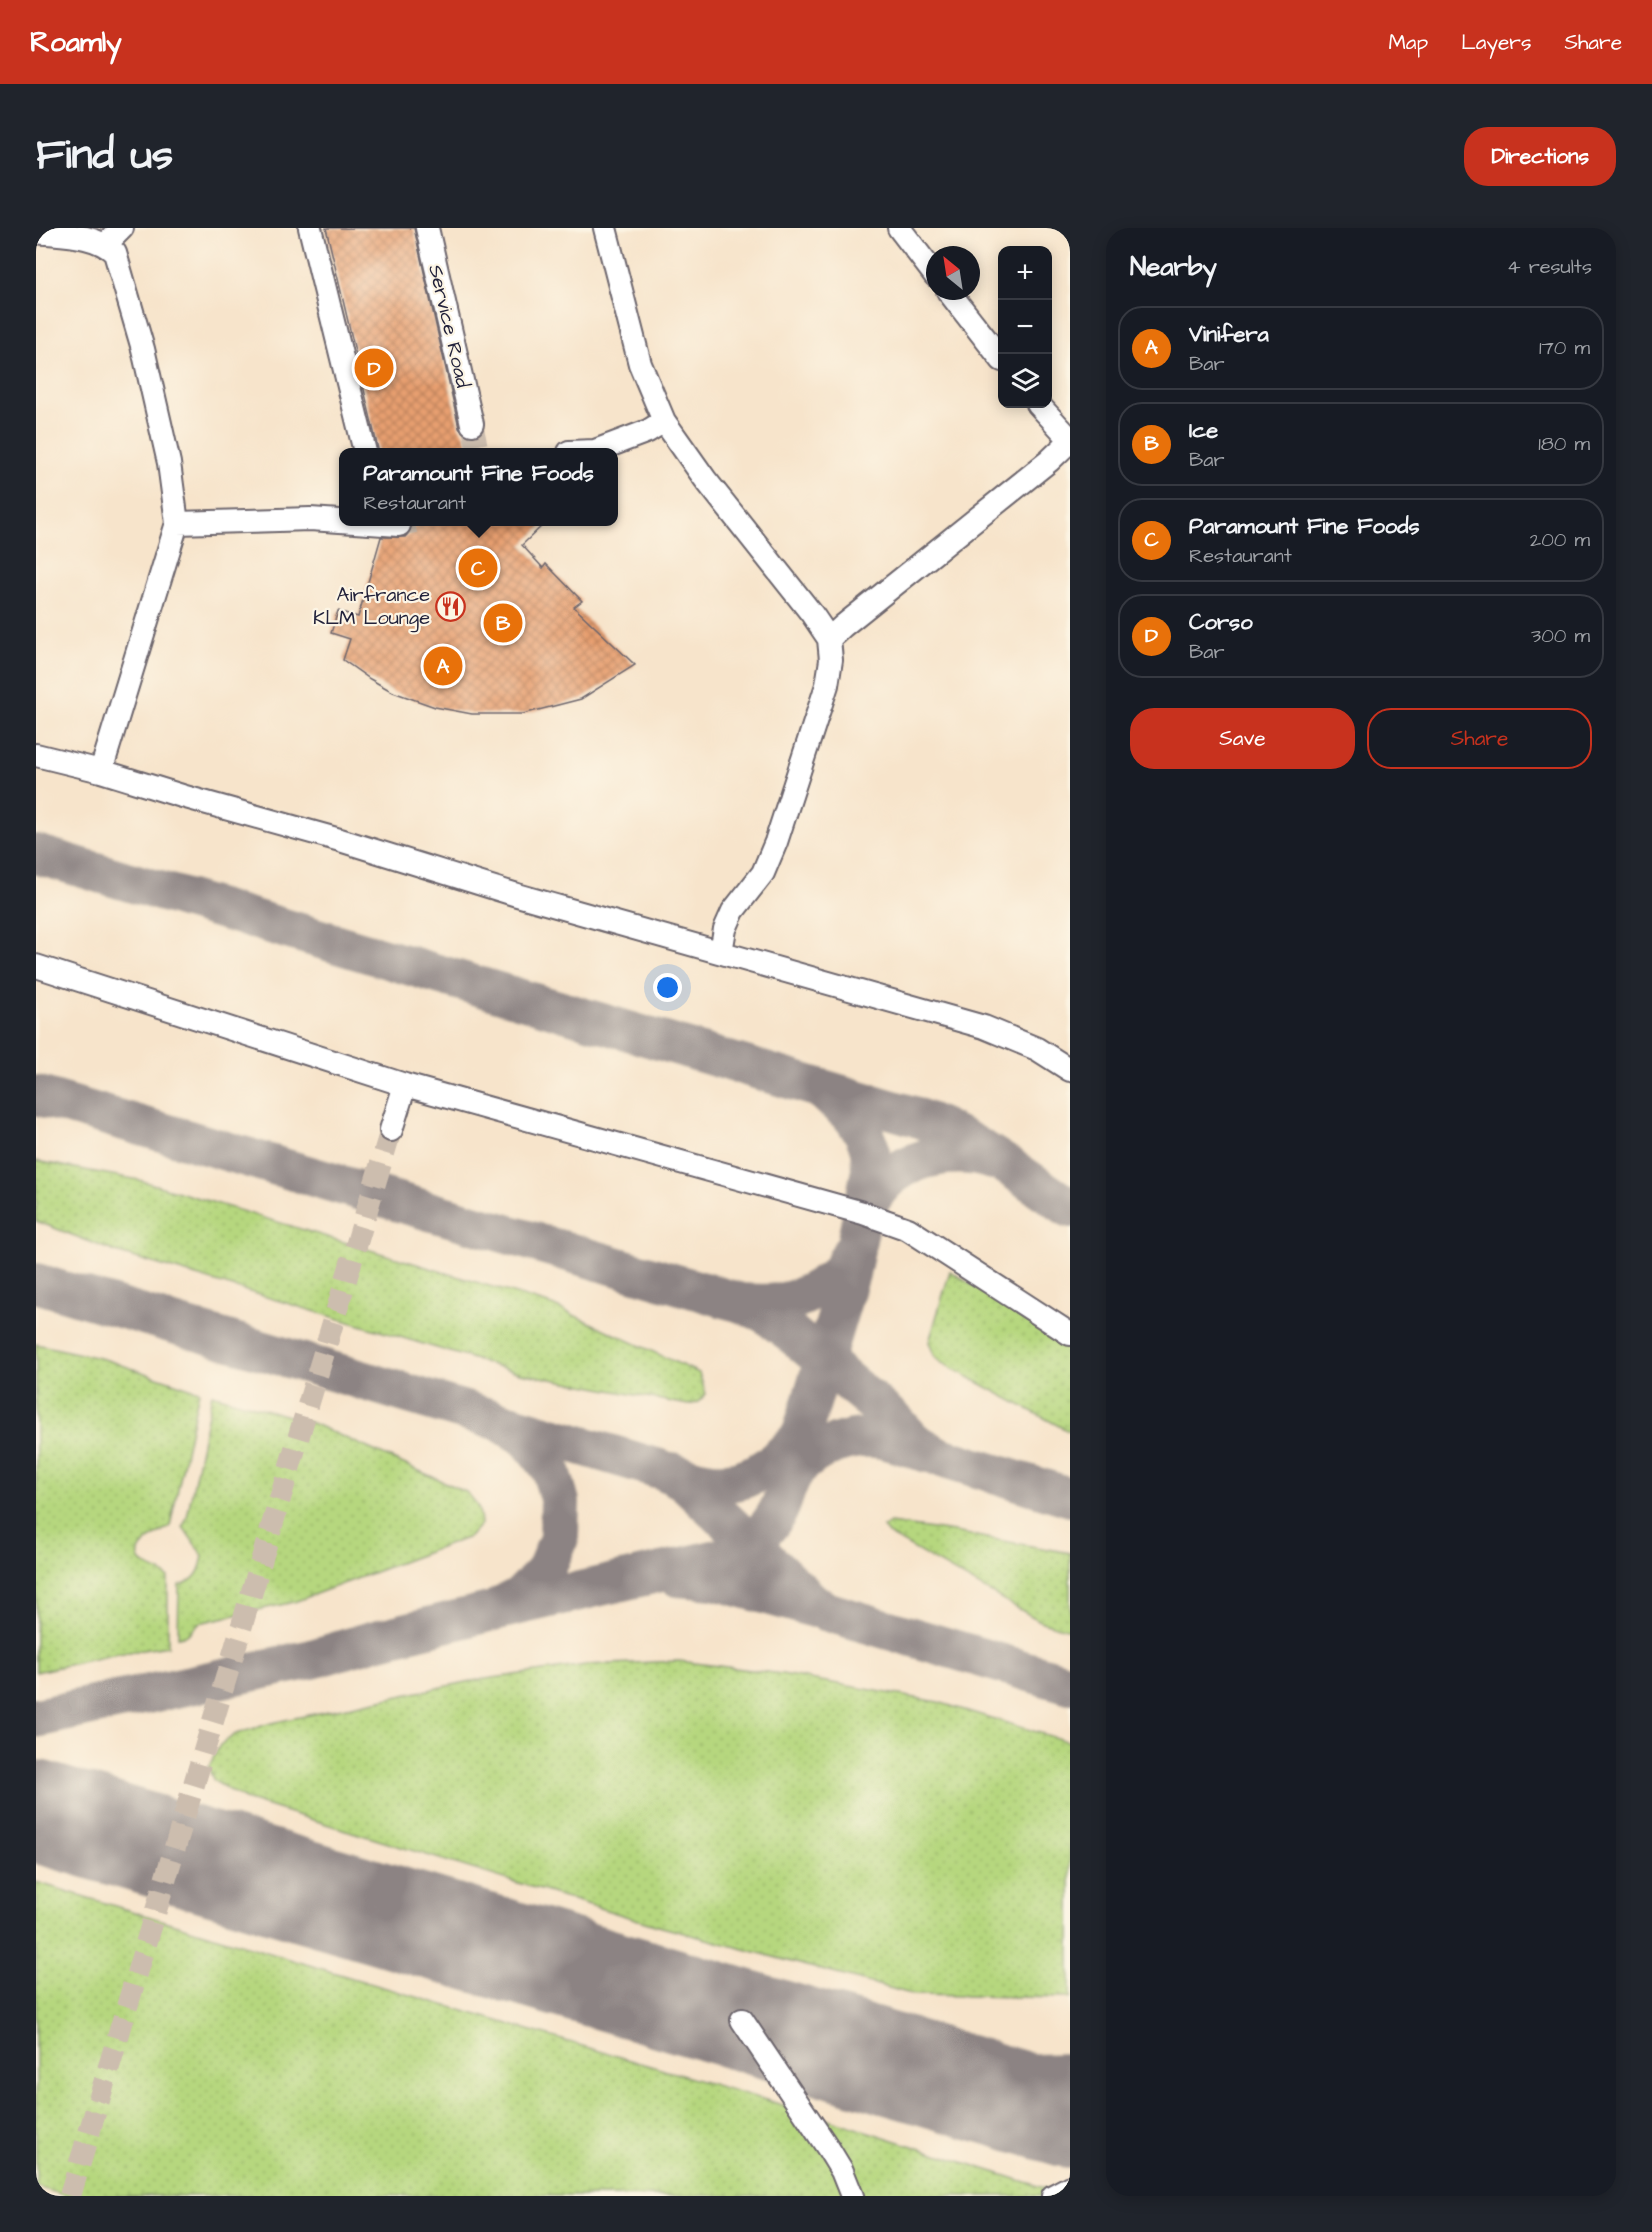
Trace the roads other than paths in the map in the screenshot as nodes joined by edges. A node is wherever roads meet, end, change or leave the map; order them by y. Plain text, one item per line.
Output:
1 (122, 228) edge
2 (310, 228) edge
3 (427, 228) edge
4 (605, 228) edge
5 (899, 228) edge
6 (36, 232) edge
7 (106, 244) junction
8 (926, 262) edge
9 (955, 300) edge
10 (998, 355) edge
11 (1042, 408) edge
12 (664, 421) junction
13 (472, 424) tunnel mouth
14 (1070, 440) edge
15 (364, 448) edge
16 (603, 448) edge
17 (339, 522) edge
18 (177, 523) junction
19 (829, 639) junction
20 (36, 754) edge
21 (101, 771) junction
22 (721, 952) junction
23 (36, 966) edge
24 (1070, 1070) edge
25 (405, 1085) junction
26 (391, 1130) tunnel mouth
27 (1070, 1334) edge
28 (742, 2020) dead end
29 (1070, 2187) edge
30 (852, 2196) edge
31 (1053, 2196) edge

1 - 7 street
2 - 15 street
3 - 13 street, Service Road
4 - 12 street
5 - 8 street
6 - 7 street
7 - 18 street
9 - 10 street
11 - 14 street
12 - 16 street
12 - 19 street
14 - 19 street
17 - 18 street
18 - 21 street
19 - 22 street
20 - 21 street
21 - 22 street
22 - 24 street
23 - 25 street
25 - 26 street
25 - 27 street
28 - 30 street
29 - 31 street

